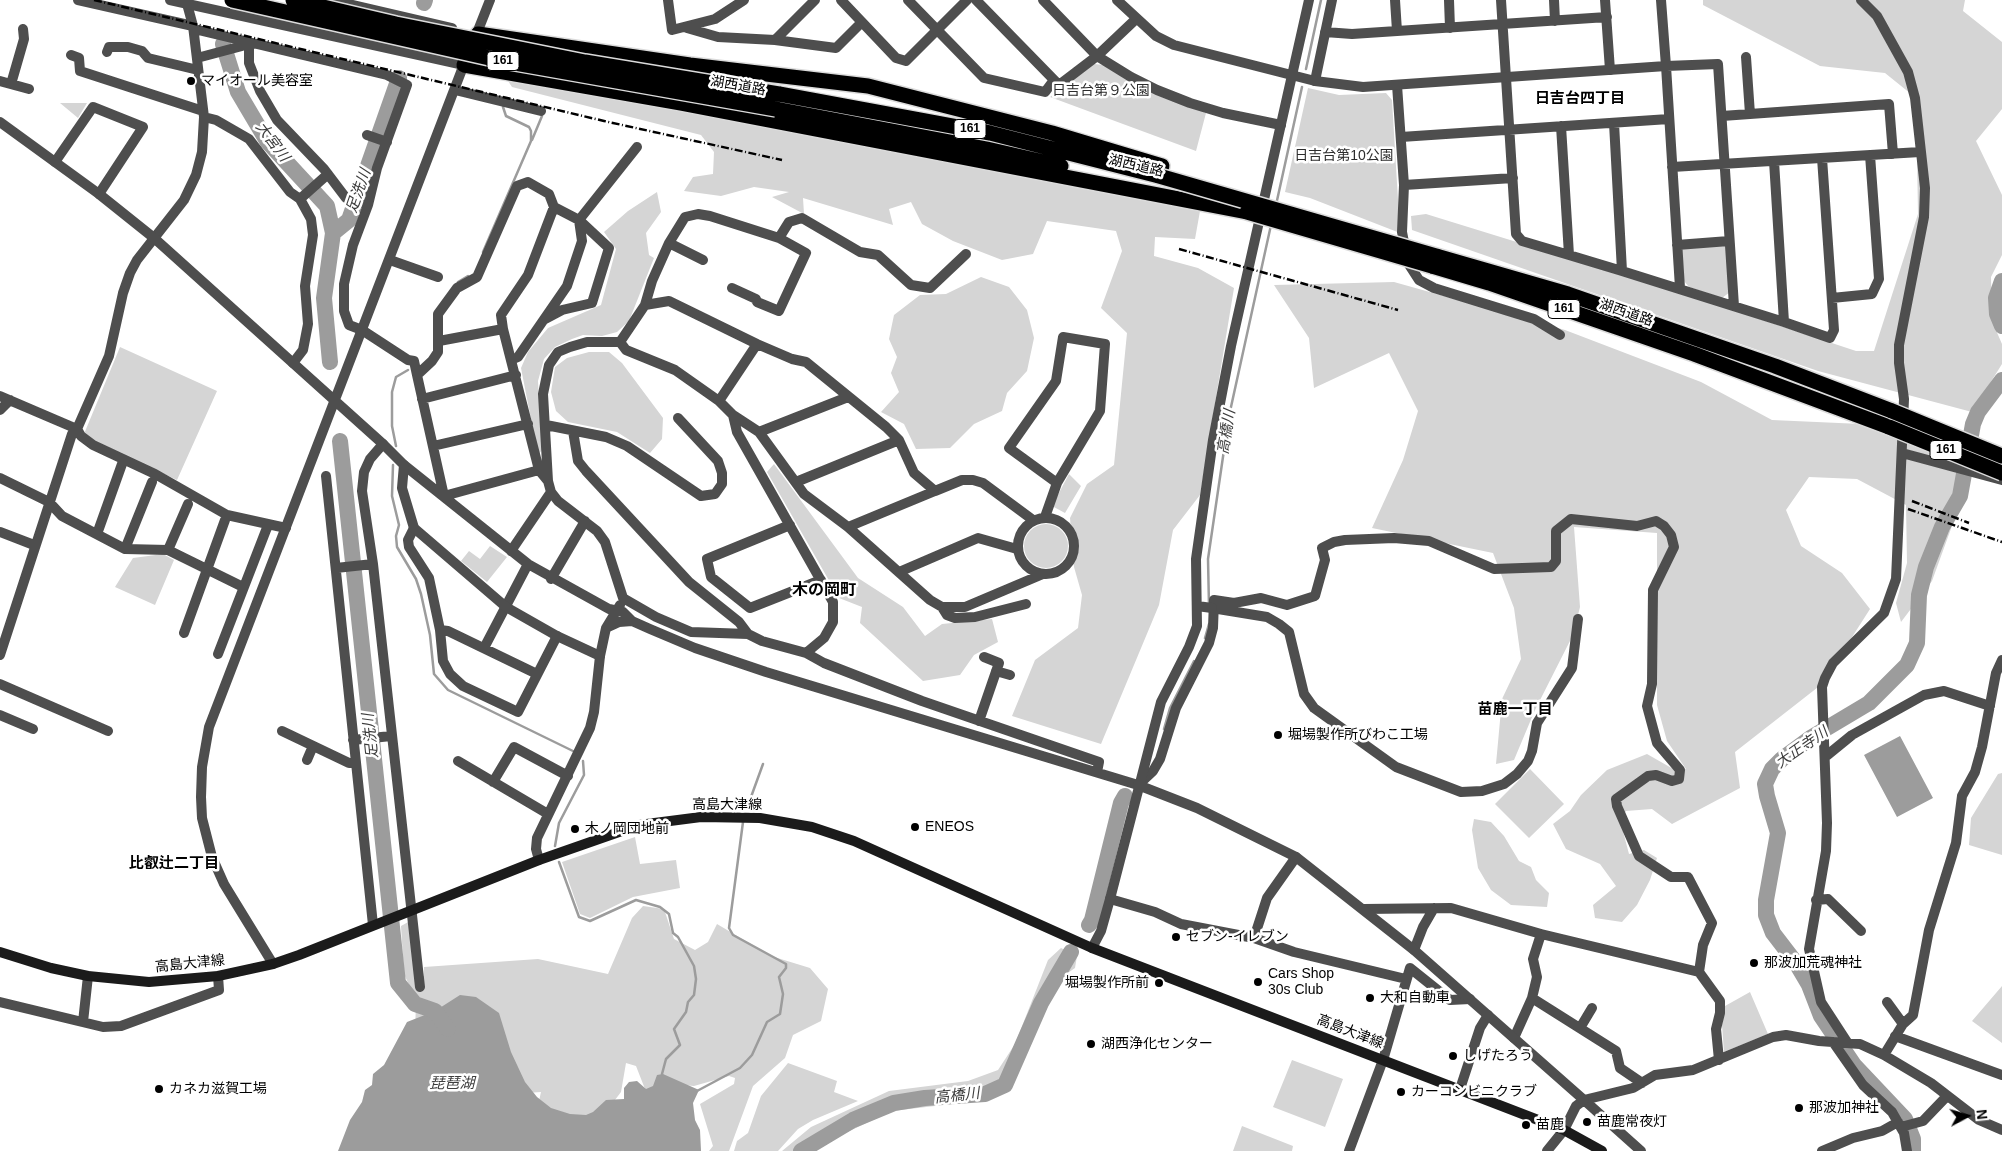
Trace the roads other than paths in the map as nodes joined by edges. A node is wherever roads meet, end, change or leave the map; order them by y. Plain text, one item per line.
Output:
1 (78, 0) edge
2 (170, 0) edge
3 (232, 0) edge
4 (293, 0) edge
5 (331, 0) edge
6 (490, 0) edge
7 (668, 0) edge
8 (744, 0) edge
9 (815, 0) edge
10 (841, 0) edge
11 (908, 0) edge
12 (967, 0) edge
13 (976, 0) edge
14 (1043, 0) edge
15 (1117, 0) edge
16 (1309, 0) edge
17 (1332, 0) edge
18 (1395, 0) edge
19 (1449, 0) edge
20 (1501, 0) edge
21 (1554, 0) edge
22 (1606, 0) edge
23 (1661, 0) edge
24 (1861, 0) edge
25 (187, 2) edge
26 (1607, 17) junction
27 (1136, 19) junction
28 (1555, 21) junction
29 (862, 22) junction
30 (1502, 24) junction
31 (193, 27) junction
32 (688, 28) junction
33 (1450, 28) junction
34 (22, 30) dead end
35 (937, 30) junction
36 (1397, 31) junction
37 (1325, 32) junction
38 (476, 34) junction
39 (775, 40) junction
40 (246, 44) junction
41 (107, 52) dead end
42 (71, 55) dead end
43 (1098, 56) junction
44 (1746, 57) dead end
45 (197, 58) junction
46 (464, 65) junction
47 (1666, 66) junction
48 (198, 70) junction
49 (1610, 70) junction
50 (1292, 75) junction
51 (1506, 77) junction
52 (1054, 80) junction
53 (0, 81) edge
54 (1315, 81) junction
55 (11, 84) junction
56 (1397, 84) junction
57 (29, 89) dead end
58 (455, 90) junction
59 (541, 111) dead end
60 (204, 114) junction
61 (1750, 114) junction
62 (1722, 116) junction
63 (1669, 119) junction
64 (0, 122) edge
65 (1614, 122) junction
66 (1281, 125) junction
67 (1561, 126) junction
68 (1509, 130) junction
69 (367, 135) dead end
70 (1401, 137) junction
71 (387, 142) junction
72 (637, 147) dead end
73 (1920, 152) junction
74 (1893, 154) junction
75 (1870, 155) junction
76 (1822, 158) junction
77 (1774, 161) junction
78 (55, 162) junction
79 (1724, 164) junction
80 (1672, 167) junction
81 (328, 174) junction
82 (1512, 178) junction
83 (1157, 181) junction
84 (1404, 185) junction
85 (100, 194) junction
86 (301, 199) junction
87 (368, 205) junction
88 (554, 207) junction
89 (579, 220) junction
90 (154, 238) junction
91 (779, 238) junction
92 (1729, 241) junction
93 (669, 243) junction
94 (1678, 246) junction
95 (966, 254) dead end
96 (1570, 255) junction
97 (390, 260) junction
98 (703, 260) dead end
99 (1434, 261) junction
100 (1622, 271) junction
101 (438, 277) dead end
102 (732, 288) dead end
103 (1680, 288) junction
104 (1832, 298) junction
105 (645, 305) junction
106 (1734, 306) junction
107 (543, 320) junction
108 (1784, 322) junction
109 (502, 329) junction
110 (362, 330) junction
111 (1560, 334) dead end
112 (439, 341) junction
113 (620, 342) junction
114 (757, 344) junction
115 (511, 360) junction
116 (293, 363) junction
117 (417, 375) junction
118 (516, 375) junction
119 (848, 397) junction
120 (5, 398) edge
121 (422, 398) junction
122 (334, 400) junction
123 (719, 401) junction
124 (0, 410) edge
125 (733, 415) junction
126 (678, 418) dead end
127 (528, 424) junction
128 (546, 426) junction
129 (77, 429) junction
130 (573, 431) junction
131 (759, 432) junction
132 (899, 440) junction
133 (383, 444) junction
134 (433, 446) junction
135 (1902, 454) junction
136 (2002, 456) edge
137 (122, 464) dead end
138 (404, 465) junction
139 (539, 470) junction
140 (326, 476) dead end
141 (1999, 477) edge
142 (0, 478) edge
143 (548, 481) junction
144 (152, 482) dead end
145 (796, 482) junction
146 (1057, 483) junction
147 (935, 491) junction
148 (551, 492) junction
149 (444, 496) junction
150 (49, 502) junction
151 (188, 504) dead end
152 (1045, 518) junction
153 (225, 520) dead end
154 (1033, 520) junction
155 (585, 521) junction
156 (268, 525) junction
157 (790, 525) junction
158 (286, 528) junction
159 (414, 528) junction
160 (848, 528) junction
161 (0, 532) edge
162 (97, 534) junction
163 (34, 545) junction
164 (126, 548) junction
165 (1018, 549) junction
166 (168, 550) junction
167 (511, 551) junction
168 (370, 564) junction
169 (528, 564) junction
170 (338, 568) junction
171 (207, 569) junction
172 (899, 572) junction
173 (1043, 574) junction
174 (551, 579) junction
175 (821, 580) junction
176 (243, 587) junction
177 (624, 598) junction
178 (1026, 604) dead end
179 (942, 606) junction
180 (1197, 606) junction
181 (506, 607) junction
182 (1213, 608) junction
183 (618, 610) junction
184 (1578, 619) dead end
185 (632, 621) junction
186 (606, 628) junction
187 (440, 630) junction
188 (184, 633) dead end
189 (748, 634) junction
190 (558, 636) junction
191 (484, 648) junction
192 (806, 653) junction
193 (218, 654) dead end
194 (0, 655) edge
195 (600, 656) junction
196 (984, 657) dead end
197 (2002, 660) edge
198 (996, 670) junction
199 (537, 674) junction
200 (1010, 675) dead end
201 (0, 684) edge
202 (1990, 706) junction
203 (0, 715) edge
204 (979, 721) junction
205 (33, 729) dead end
206 (108, 731) dead end
207 (282, 732) dead end
208 (389, 736) junction
209 (355, 739) junction
210 (313, 746) junction
211 (1825, 757) junction
212 (306, 760) dead end
213 (458, 761) dead end
214 (356, 763) junction
215 (1097, 772) junction
216 (568, 776) junction
217 (493, 782) junction
218 (1138, 785) junction
219 (548, 814) junction
220 (1296, 857) junction
221 (539, 860) junction
222 (1110, 899) junction
223 (1816, 900) junction
224 (1434, 908) junction
225 (1364, 909) junction
226 (410, 912) junction
227 (375, 924) junction
228 (1861, 931) dead end
229 (1541, 934) junction
230 (1254, 938) junction
231 (1089, 946) junction
232 (1414, 950) junction
233 (0, 952) edge
234 (273, 964) junction
235 (1699, 972) junction
236 (88, 976) junction
237 (218, 976) junction
238 (1406, 979) junction
239 (420, 987) dead end
240 (1532, 998) junction
241 (1470, 1000) junction
242 (0, 1002) edge
243 (1888, 1002) dead end
244 (1592, 1008) dead end
245 (1488, 1016) junction
246 (83, 1022) junction
247 (1903, 1024) junction
248 (1580, 1028) junction
249 (1896, 1036) junction
250 (1514, 1038) junction
251 (1840, 1042) junction
252 (1884, 1055) junction
253 (1384, 1060) junction
254 (1719, 1060) junction
255 (2002, 1076) edge
256 (1642, 1082) junction
257 (1460, 1090) junction
258 (1947, 1096) junction
259 (1584, 1100) junction
260 (1904, 1125) junction
261 (1564, 1130) junction
262 (2002, 1130) edge
263 (1589, 1148) edge
264 (1349, 1151) edge
265 (1547, 1151) edge
266 (1602, 1151) edge
267 (1642, 1151) edge
268 (1822, 1151) edge
269 (1907, 1151) edge

1 - 31 street
2 - 25 street
3 - 83 highway, 湖西道路 / 161, bridge
4 - 83 highway, 湖西道路 / 161, bridge
5 - 38 street
6 - 38 street
7 - 32 street
8 - 32 street
9 - 39 street
10 - 29 street
11 - 35 street
12 - 35 street
13 - 52 street
14 - 43 street
15 - 27 street
16 - 50 street
17 - 37 street
18 - 36 street
19 - 33 street
20 - 30 street
21 - 28 street
22 - 26 street
23 - 47 street
24 - 73 street
25 - 31 street
25 - 46 street
26 - 28 street
26 - 49 street
27 - 43 street
27 - 50 street
28 - 30 street
29 - 35 street
29 - 39 street
30 - 33 street
30 - 51 street
31 - 40 street
31 - 45 street
32 - 39 street
33 - 36 street
34 - 55 street
35 - 52 street
36 - 37 street
37 - 54 street
38 - 46 street
38 - 83 highway
40 - 45 street
40 - 71 street
40 - 81 street
41 - 48 street
42 - 60 street
43 - 52 street
43 - 66 street
44 - 61 street
45 - 48 street
46 - 58 street
46 - 83 highway
47 - 49 street
47 - 62 street
47 - 63 street
48 - 60 street
49 - 51 street
50 - 54 street
50 - 66 street
51 - 56 street
51 - 68 street
53 - 55 street
54 - 56 street
55 - 57 street
56 - 70 street
58 - 59 street
58 - 97 street
60 - 86 street
60 - 90 street
61 - 62 street
61 - 74 street
62 - 79 street
63 - 65 street
63 - 80 street
64 - 78 street
65 - 67 street
65 - 100 street
66 - 180 street
67 - 68 street
67 - 96 street
68 - 70 street
68 - 82 street
69 - 71 street
70 - 84 street
71 - 87 street
72 - 89 street
73 - 74 street
73 - 135 street
74 - 75 street
75 - 76 street
75 - 104 street
76 - 77 street
76 - 104 street
77 - 79 street
77 - 108 street
78 - 85 street
78 - 85 street
79 - 80 street
79 - 92 street
80 - 94 street
81 - 86 street
81 - 87 street
82 - 84 street
82 - 96 street
83 - 99 highway, 湖西道路 / 161, bridge
83 - 99 highway, 湖西道路 / 161, bridge
84 - 111 street
85 - 90 street
86 - 116 street
87 - 110 street
88 - 89 street
88 - 109 street
88 - 112 street
89 - 107 street
89 - 107 street
90 - 116 street
90 - 129 street
91 - 93 street
91 - 95 street
91 - 102 street
92 - 94 street
92 - 106 street
93 - 98 street
93 - 105 street
94 - 103 street
96 - 100 street
97 - 101 street
97 - 110 street
99 - 136 highway, 湖西道路 / 161, bridge
99 - 141 highway, 湖西道路 / 161, bridge
100 - 103 street
103 - 106 street
104 - 108 street
105 - 113 street
105 - 114 street
106 - 108 street
107 - 115 street
109 - 112 street
109 - 115 street
110 - 117 street
110 - 122 street
112 - 117 street
113 - 123 street
113 - 128 street
114 - 119 street
114 - 123 street
115 - 118 street
116 - 122 street
117 - 121 street
118 - 121 street
118 - 127 street
119 - 131 street
119 - 132 street
120 - 124 street
120 - 129 street
121 - 134 street
122 - 133 street
122 - 158 street
123 - 125 street
125 - 131 street
125 - 157 street
126 - 130 street
127 - 134 street
127 - 139 street
128 - 130 street
128 - 143 street
129 - 150 street
129 - 156 street
130 - 189 street
131 - 145 street
132 - 145 street
132 - 147 street
133 - 138 street
133 - 168 street
134 - 149 street
135 - 141 street
135 - 211 street
137 - 162 street
138 - 149 street
138 - 159 street
139 - 143 street
139 - 149 street
140 - 170 street
142 - 150 street
143 - 148 street
144 - 164 street
145 - 160 street
146 - 146 street
146 - 152 street
147 - 154 street
147 - 160 street
148 - 155 street
148 - 167 street
149 - 167 street
150 - 162 street
150 - 163 street
151 - 166 street
152 - 154 street
152 - 173 street
153 - 171 street
154 - 165 street
155 - 174 street
155 - 177 street
156 - 158 street
156 - 176 street
157 - 175 street
157 - 175 street
158 - 234 street
159 - 181 street
159 - 187 street
160 - 172 street
161 - 163 street
162 - 164 street
163 - 194 street
164 - 166 street
165 - 172 street
165 - 173 street
166 - 171 street
167 - 169 street
168 - 170 street
168 - 208 street
169 - 174 street
169 - 181 street
170 - 209 street
171 - 176 street
171 - 188 street
172 - 179 street
173 - 179 street
174 - 183 street
175 - 192 street
176 - 193 street
177 - 183 street
177 - 189 street
178 - 179 street
180 - 182 street
180 - 218 street
181 - 190 street
181 - 191 street
182 - 184 street
182 - 218 street
182 - 235 street
183 - 185 street
183 - 186 street
185 - 186 street
185 - 215 street
186 - 195 street
187 - 191 street
187 - 199 street
189 - 192 street
190 - 195 street
190 - 199 street
191 - 199 street
192 - 204 street
195 - 216 street
196 - 198 street
197 - 202 street
198 - 200 street
198 - 204 street
201 - 206 street
202 - 211 street
202 - 247 street
203 - 205 street
204 - 215 street
207 - 210 street
208 - 209 street
208 - 226 street
209 - 214 street
210 - 212 street
210 - 214 street
211 - 223 street
213 - 217 street
214 - 227 street
215 - 218 street
216 - 217 street
216 - 219 street
217 - 219 street
218 - 220 street
218 - 222 street
219 - 221 street
220 - 225 street
220 - 230 street
221 - 226 main road, 高島大津線
221 - 231 main road, 高島大津線
222 - 230 street
222 - 231 street
223 - 228 street
223 - 251 street
224 - 225 street
224 - 229 street
224 - 232 street
225 - 232 street
226 - 227 main road, 高島大津線
226 - 239 street
227 - 234 main road, 高島大津線
229 - 235 street
229 - 240 street
230 - 238 street
231 - 253 main road, 高島大津線
232 - 241 street
233 - 236 main road, 高島大津線
234 - 237 main road, 高島大津線
235 - 254 street
236 - 237 main road, 高島大津線
236 - 246 street
237 - 246 street
238 - 241 street
238 - 253 street
240 - 248 street
240 - 250 street
241 - 245 street
242 - 246 street
243 - 247 street
244 - 248 street
245 - 250 street
245 - 257 street
247 - 249 street
248 - 256 street
249 - 252 street
249 - 255 street
250 - 259 street
251 - 252 street
251 - 254 street
251 - 260 street
252 - 258 street
253 - 257 main road, 高島大津線
253 - 264 street
254 - 256 street
256 - 259 street
257 - 261 main road, 高島大津線
258 - 260 street
258 - 262 street
259 - 261 street
259 - 267 street
260 - 268 street
260 - 269 street
261 - 263 main road, 高島大津線
261 - 265 street
263 - 266 main road, 高島大津線

